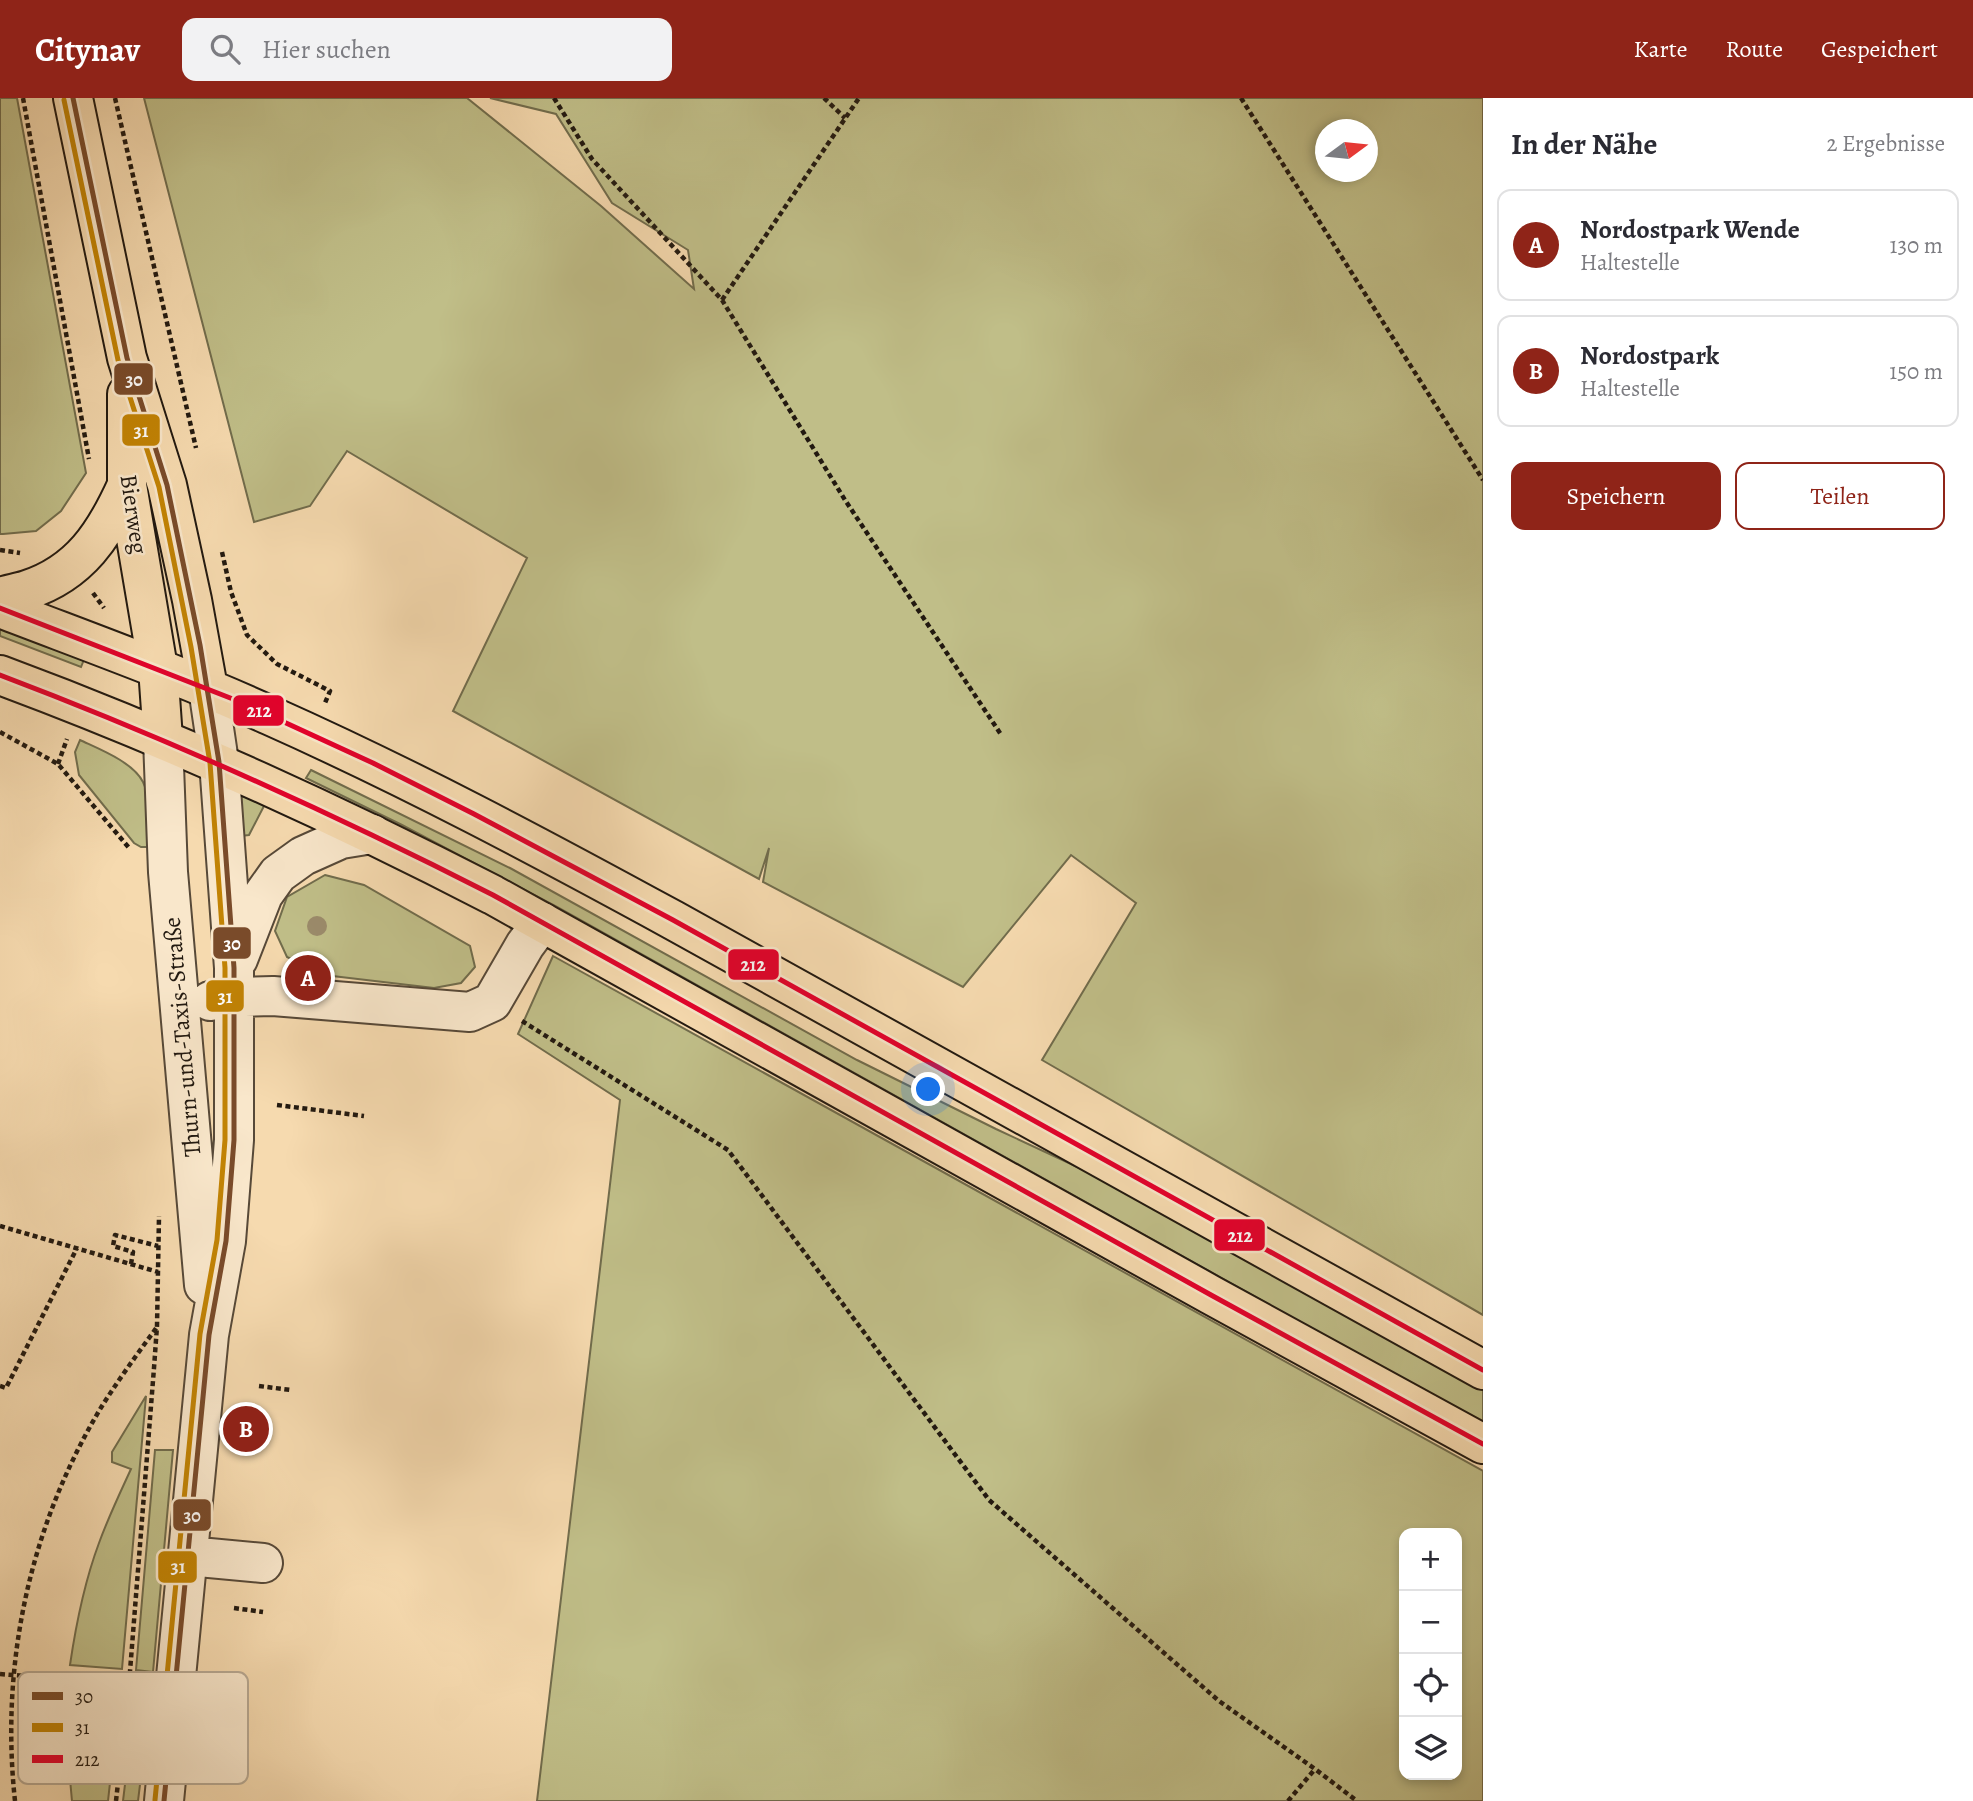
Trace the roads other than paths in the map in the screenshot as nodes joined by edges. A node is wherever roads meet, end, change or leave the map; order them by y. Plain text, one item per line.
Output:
1 (73, 98) edge
2 (127, 358) junction
3 (127, 485) junction
4 (0, 597) edge
5 (0, 608) edge
6 (158, 668) junction
7 (0, 675) edge
8 (208, 688) junction
9 (163, 739) junction
10 (219, 762) junction
11 (372, 834) junction
12 (542, 922) junction
13 (234, 982) junction
14 (179, 1006) junction
15 (209, 1335) junction
16 (1483, 1370) edge
17 (1483, 1444) edge
18 (188, 1556) junction
19 (263, 1563) dead end
20 (178, 1672) edge

1 - 2 main road, Bierweg
2 - 3 main road, Bierweg
2 - 8 main road, Bierweg
3 - 4 main road
3 - 6 main road, Bierweg
5 - 6 main road
6 - 8 main road
6 - 9 main road, Bierweg
7 - 9 main road
8 - 10 street, Bierweg
8 - 16 main road
9 - 10 main road
9 - 14 street, Thurn-und-Taxis-Straße
10 - 11 main road
10 - 13 street, Thurn-und-Taxis-Straße
11 - 12 main road
11 - 13 street
12 - 13 street
12 - 17 main road
13 - 14 street
13 - 15 street, Thurn-und-Taxis-Straße
14 - 15 street, Thurn-und-Taxis-Straße
15 - 18 street, Thurn-und-Taxis-Straße
18 - 19 street
18 - 20 street, Thurn-und-Taxis-Straße

